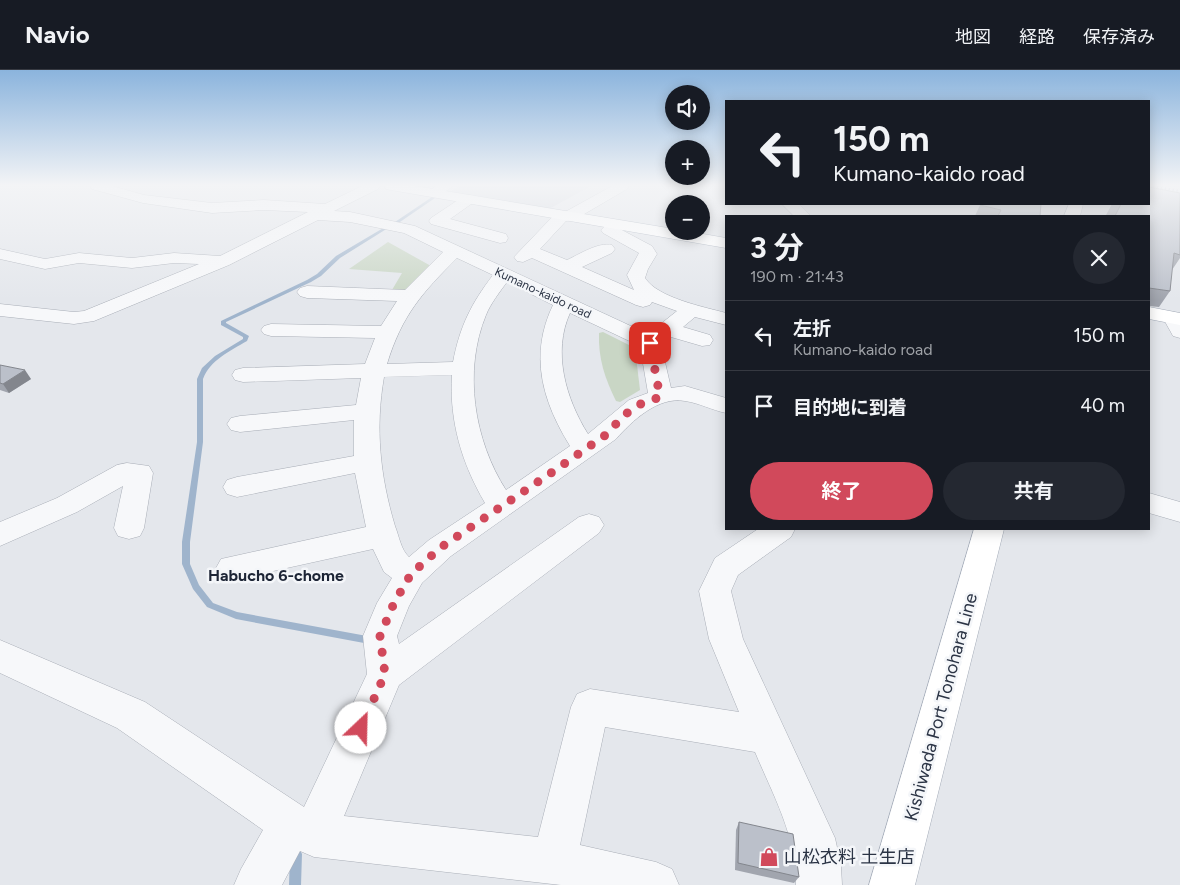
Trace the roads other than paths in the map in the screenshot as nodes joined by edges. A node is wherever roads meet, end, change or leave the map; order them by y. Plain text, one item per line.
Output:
1 (298, 224) edge
2 (382, 224) edge
3 (449, 224) edge
4 (557, 224) edge
5 (609, 224) edge
6 (614, 225) junction
7 (500, 238) dead end
8 (725, 243) edge
9 (606, 249) dead end
10 (453, 252) junction
11 (0, 254) edge
12 (223, 261) junction
13 (567, 267) junction
14 (502, 274) junction
15 (307, 292) dead end
16 (410, 296) junction
17 (643, 301) dead end
18 (564, 303) junction
19 (693, 309) junction
20 (0, 310) edge
21 (1150, 313) edge
22 (725, 319) edge
23 (1178, 323) edge
24 (667, 329) junction
25 (270, 330) dead end
26 (387, 332) junction
27 (702, 340) dead end
28 (650, 343) junction
29 (463, 368) junction
30 (374, 371) junction
31 (243, 375) dead end
32 (660, 397) junction
33 (725, 406) edge
34 (366, 411) junction
35 (240, 424) dead end
36 (585, 449) junction
37 (367, 462) junction
38 (237, 487) dead end
39 (1150, 503) edge
40 (501, 506) junction
41 (1180, 512) edge
42 (590, 525) dead end
43 (129, 528) dead end
44 (779, 530) edge
45 (989, 530) edge
46 (0, 535) edge
47 (384, 535) junction
48 (232, 568) dead end
49 (411, 574) junction
50 (0, 656) edge
51 (385, 674) junction
52 (767, 735) junction
53 (302, 829) junction
54 (554, 861) junction
55 (257, 885) edge
56 (656, 885) edge
57 (819, 885) edge
58 (892, 885) edge

1 - 12 street
2 - 10 street, Kumano-kaido road
3 - 7 street
4 - 13 street
5 - 6 main road
6 - 8 main road
6 - 19 street
9 - 13 street
10 - 14 street, Kumano-kaido road
10 - 16 street
11 - 12 street
12 - 20 street
13 - 17 street
14 - 18 street, Kumano-kaido road
14 - 29 street
15 - 16 street
16 - 26 street
18 - 28 street, Kumano-kaido road
18 - 36 street
19 - 22 street
19 - 24 street
21 - 23 main road
24 - 27 street
24 - 28 street
25 - 26 street
26 - 30 street
28 - 32 street
29 - 30 street
29 - 40 street
30 - 31 street
30 - 34 street
32 - 33 street
32 - 36 street
34 - 35 street
34 - 37 street
36 - 40 street
37 - 38 street
37 - 47 street
39 - 41 street
40 - 49 street
42 - 51 street
43 - 46 street
44 - 52 street
45 - 58 main road, Kishiwada Port Tonohara Line
47 - 48 street
47 - 49 street
49 - 51 street
50 - 53 street
51 - 53 street
52 - 54 street
52 - 57 street
53 - 54 street
53 - 55 street
54 - 56 street

